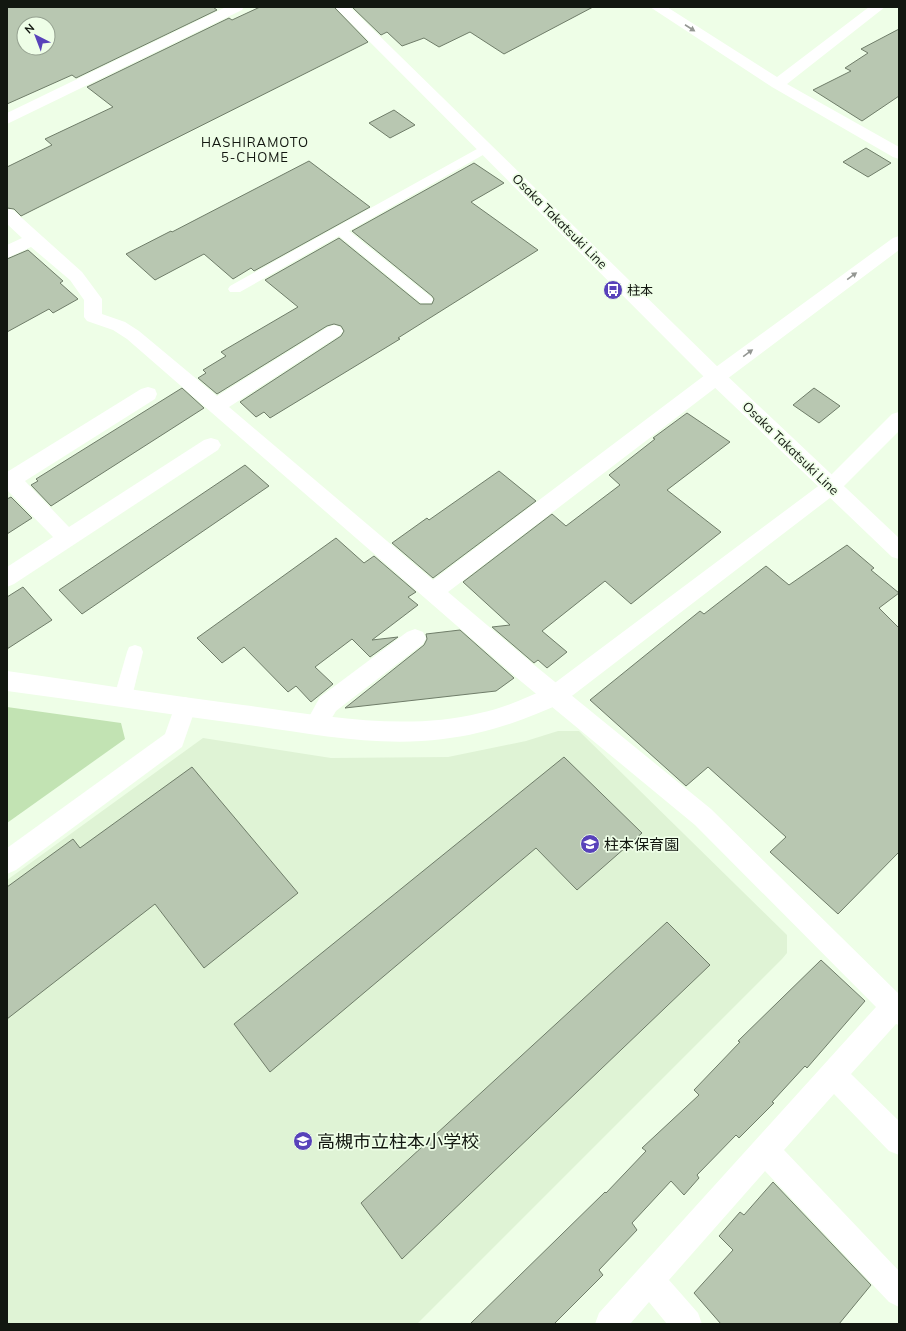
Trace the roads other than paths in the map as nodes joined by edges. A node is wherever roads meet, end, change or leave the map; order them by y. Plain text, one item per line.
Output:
1 (237, 7) edge
2 (342, 7) edge
3 (658, 7) edge
4 (878, 7) edge
5 (778, 84) junction
6 (7, 119) edge
7 (486, 148) junction
8 (899, 154) edge
9 (7, 214) edge
10 (340, 230) junction
11 (33, 239) junction
12 (899, 242) edge
13 (7, 252) edge
14 (235, 289) dead end
15 (426, 300) dead end
16 (334, 331) dead end
17 (716, 377) junction
18 (148, 394) dead end
19 (216, 406) junction
20 (899, 419) edge
21 (211, 445) dead end
22 (9, 481) edge
23 (832, 486) junction
24 (67, 539) junction
25 (899, 551) edge
26 (7, 578) edge
27 (433, 592) junction
28 (415, 638) dead end
29 (135, 652) dead end
30 (7, 681) edge
31 (556, 695) junction
32 (123, 697) junction
33 (184, 707) junction
34 (316, 724) junction
35 (7, 862) edge
36 (896, 1010) edge
37 (833, 1074) junction
38 (899, 1141) edge
39 (765, 1151) junction
40 (649, 1280) junction
41 (899, 1292) edge
42 (610, 1324) edge
43 (687, 1324) edge

1 - 6 street
2 - 7 street, Osaka Takatsuki Line
3 -> 5 street
4 - 5 street
5 - 8 street
7 - 10 lane
7 - 17 street, Osaka Takatsuki Line
9 - 11 street
10 - 14 lane
10 - 15 lane
11 - 13 street
11 - 19 street
17 -> 12 street
16 - 19 street
17 - 23 street, Osaka Takatsuki Line
17 - 27 street
18 - 22 street
19 - 27 street
20 - 23 street
21 - 24 street
22 - 24 street
23 - 25 street, Osaka Takatsuki Line
23 - 31 street
24 - 26 street
27 - 31 street
28 - 34 street
29 - 32 lane
30 - 32 street
31 - 34 street
31 - 36 street
32 - 33 street
33 - 34 street
33 - 35 street
36 - 37 street
37 - 38 street
37 - 39 street
39 - 40 street
39 - 41 street
40 - 42 street
40 - 43 street

